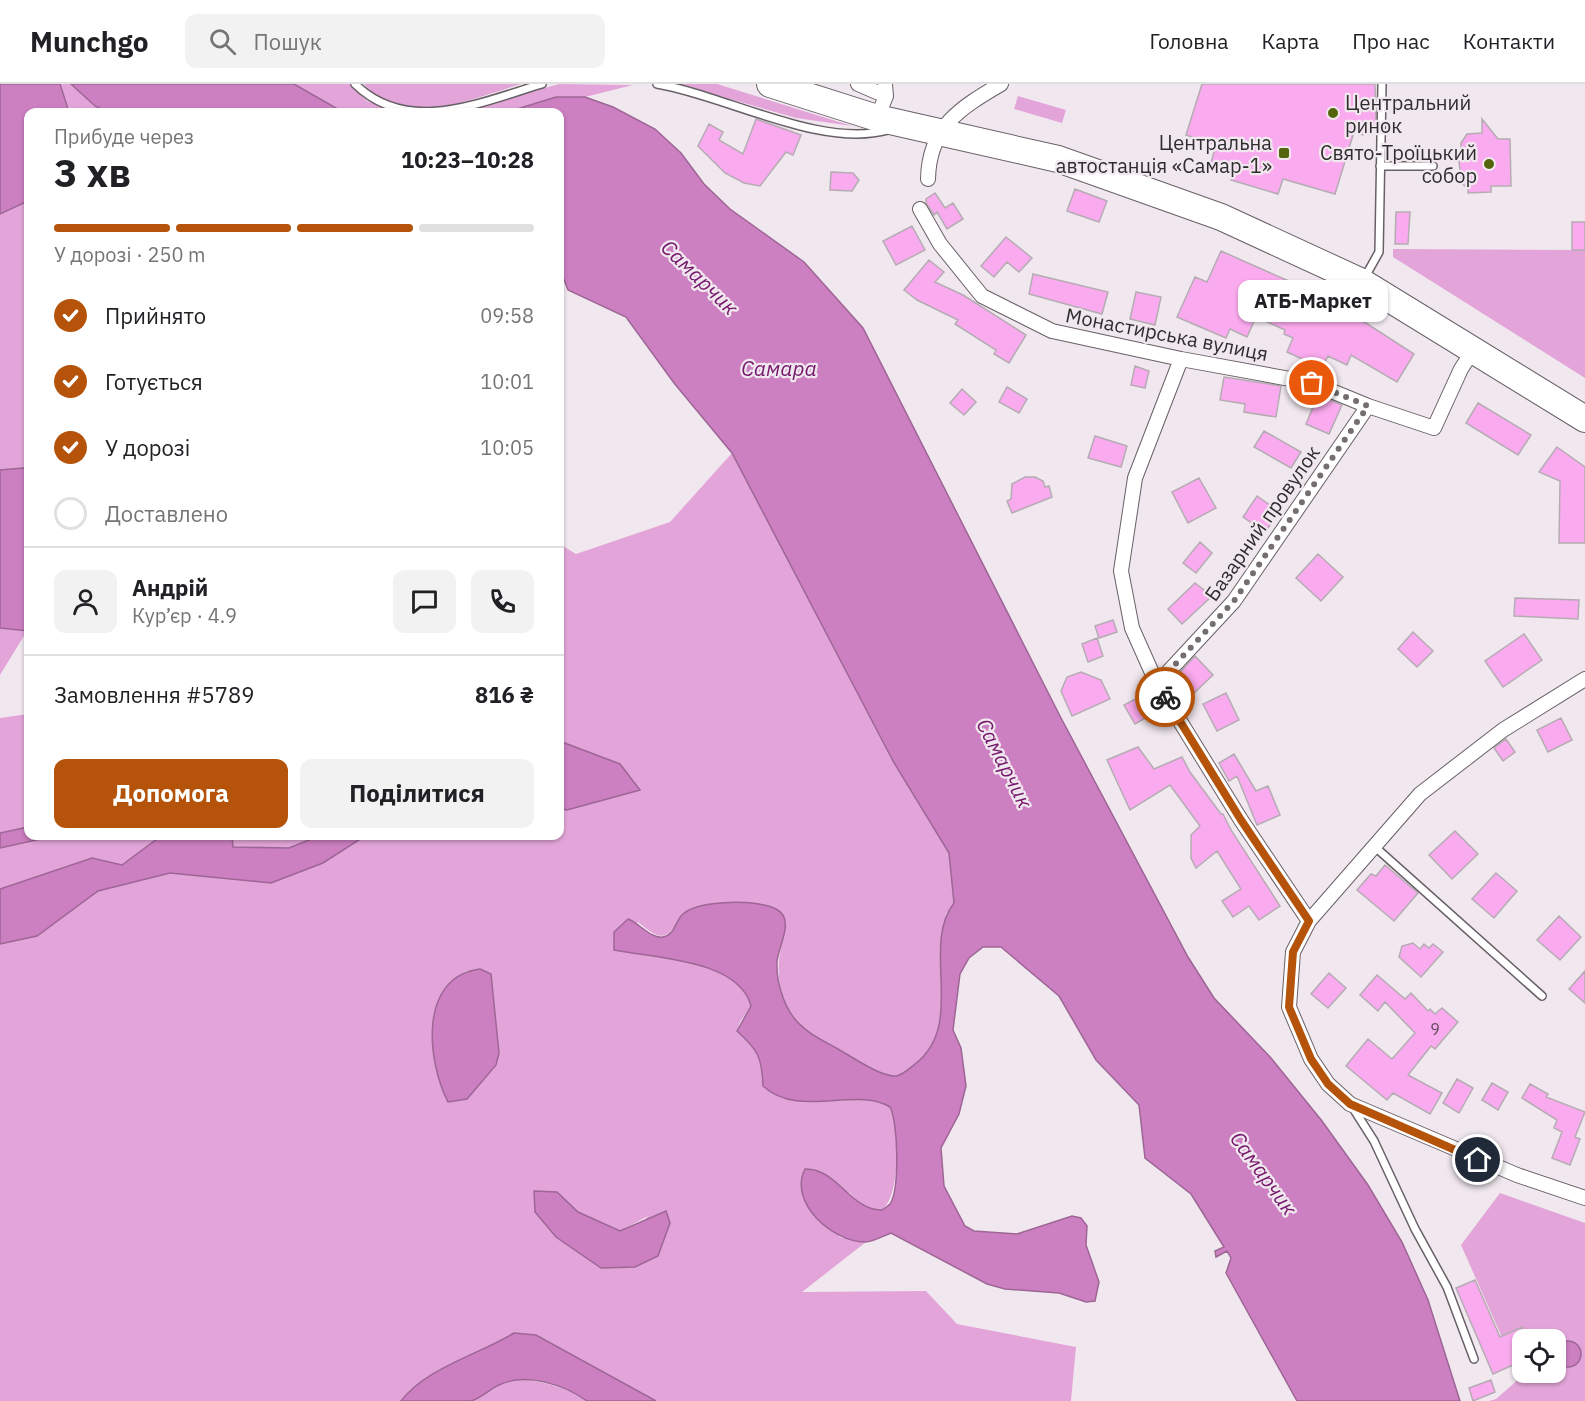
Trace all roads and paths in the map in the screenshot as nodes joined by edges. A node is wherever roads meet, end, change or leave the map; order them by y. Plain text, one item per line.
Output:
1 (355, 84) edge
2 (542, 84) edge
3 (657, 84) edge
4 (770, 84) edge
5 (858, 84) edge
6 (1001, 84) edge
7 (1382, 84) edge
8 (883, 99) edge
9 (397, 108) edge
10 (464, 108) edge
11 (905, 125) junction
12 (938, 132) junction
13 (1380, 166) junction
14 (1432, 166) dead end
15 (928, 179) dead end
16 (920, 209) dead end
17 (1362, 282) junction
18 (1474, 349) junction
19 (1181, 359) junction
20 (1368, 406) junction
21 (1585, 419) edge
22 (1585, 680) edge
23 (1157, 684) junction
24 (1374, 846) junction
25 (1309, 921) junction
26 (1542, 996) dead end
27 (1350, 1104) junction
28 (1585, 1198) edge
29 (1474, 1359) dead end

1 - 9 lane
2 - 10 lane
3 - 11 lane
4 - 8 highway
5 - 8 street
6 - 12 street
7 - 13 lane
8 - 11 highway
11 - 12 highway
12 - 15 street
12 - 17 highway
13 - 14 lane
13 - 17 lane
16 - 19 street, Монастирська вулиця
17 - 18 highway
18 - 20 street, Монастирська вулиця
18 - 21 highway
19 - 20 street, Монастирська вулиця
19 - 23 street
20 - 23 street, Базарний провулок
22 - 24 street
23 - 25 street
24 - 25 street
24 - 26 lane
25 - 27 street
27 - 28 street
27 - 29 lane

